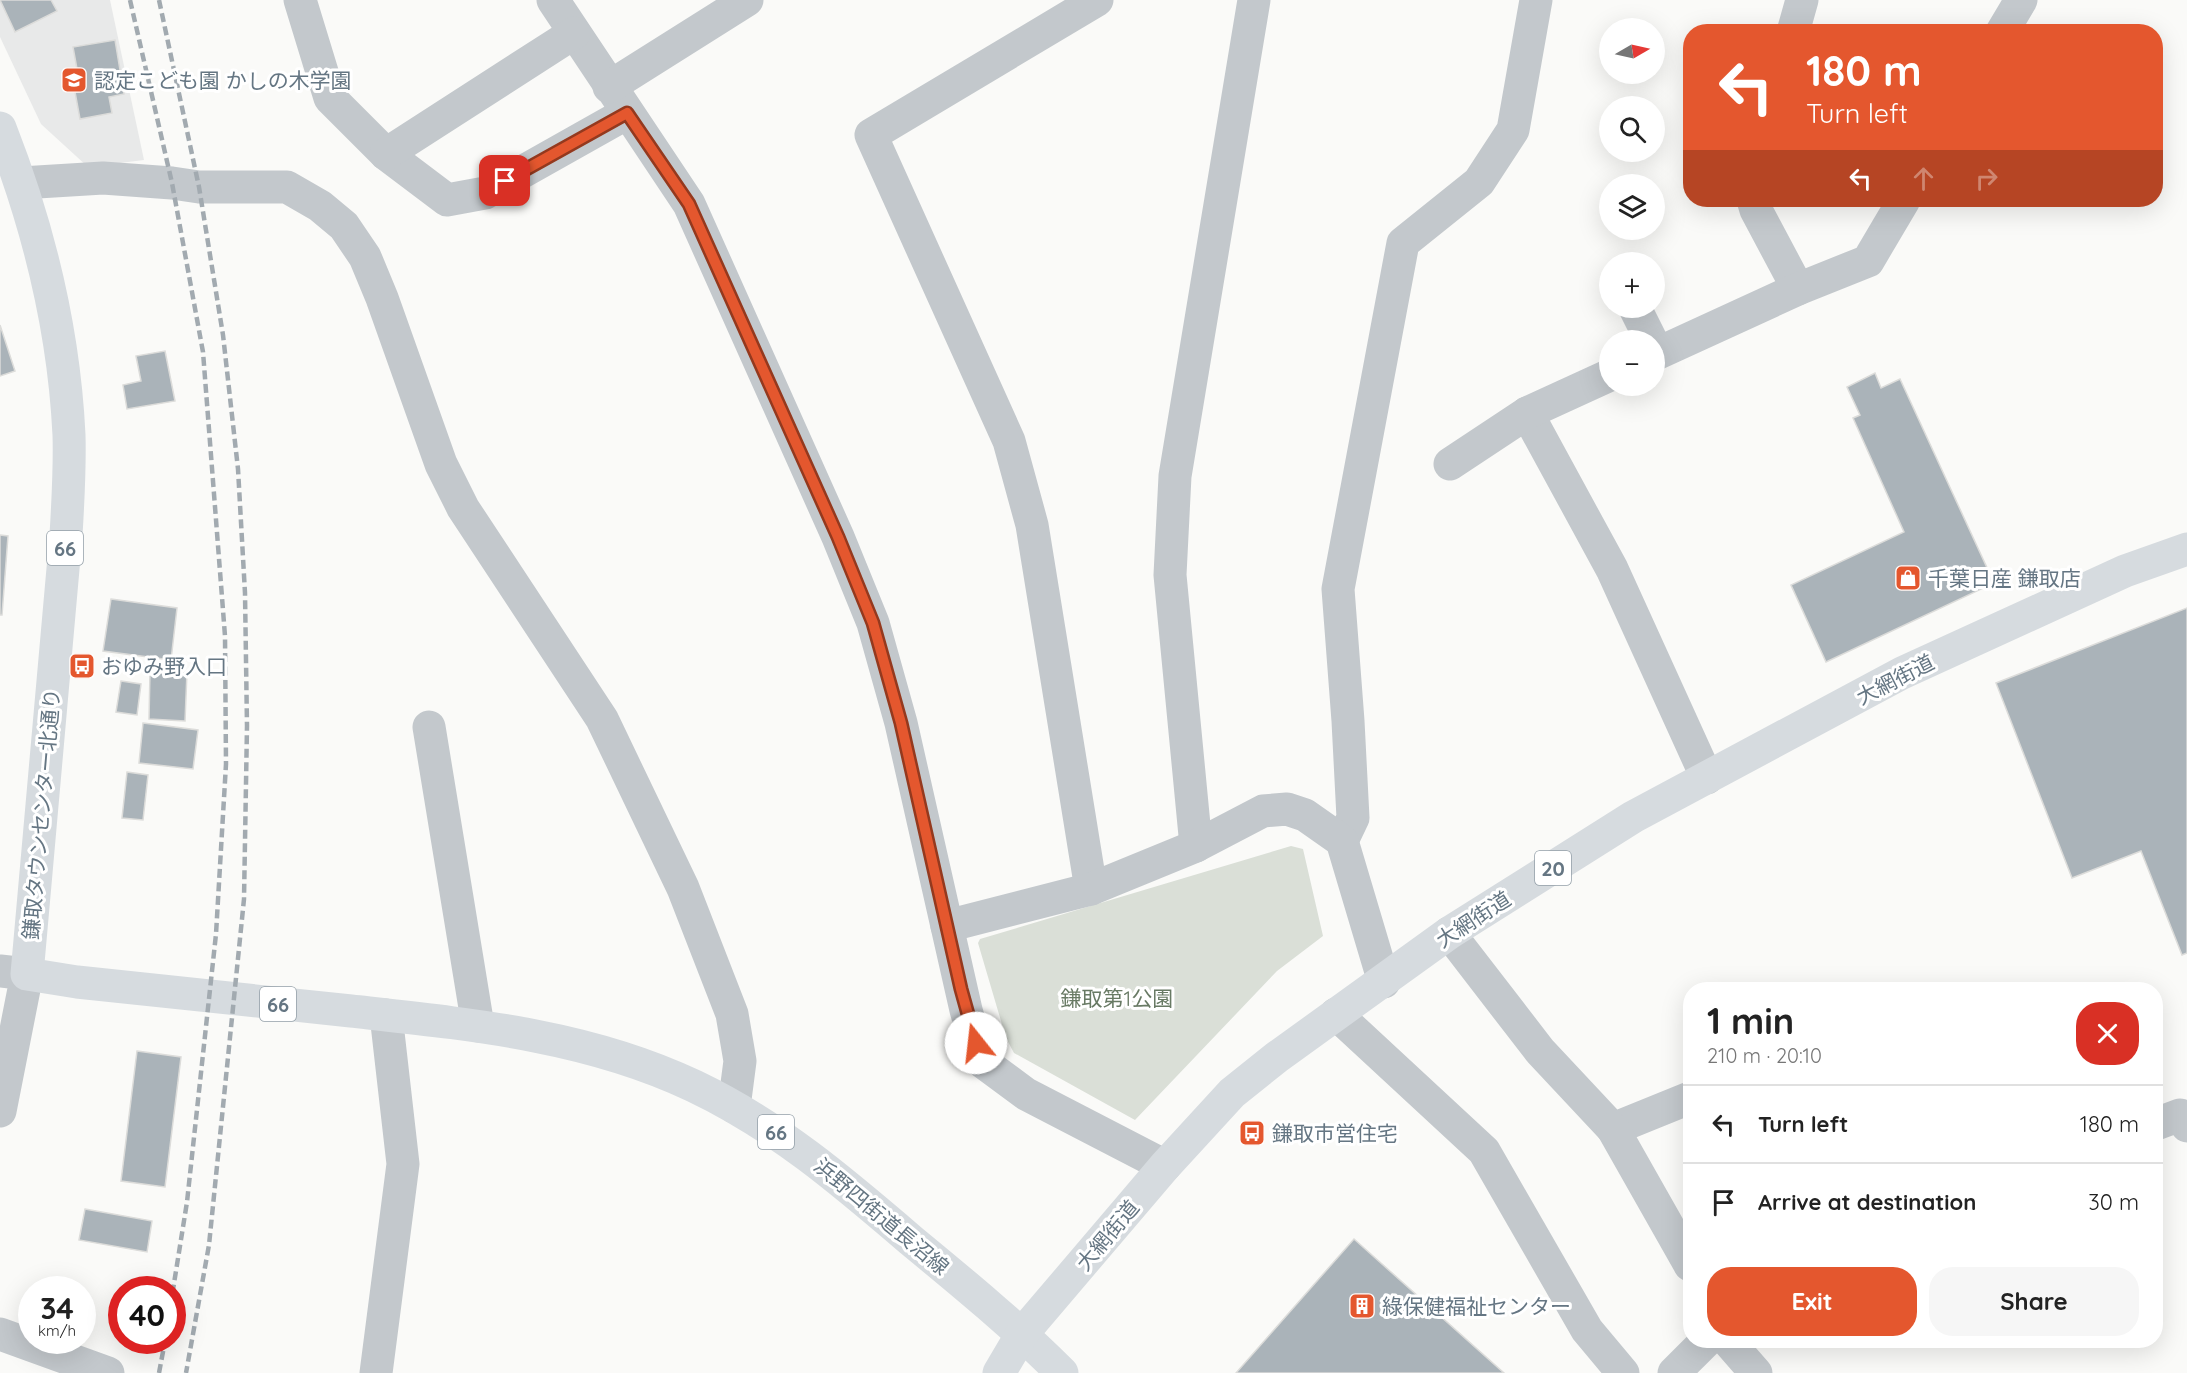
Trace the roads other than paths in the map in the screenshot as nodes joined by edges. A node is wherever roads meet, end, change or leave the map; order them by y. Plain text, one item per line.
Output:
1 (300, 0) edge
2 (553, 0) edge
3 (747, 0) edge
4 (1097, 0) edge
5 (1254, 0) edge
6 (1536, 0) edge
7 (1802, 0) edge
8 (2021, 0) edge
9 (1795, 24) edge
10 (2007, 24) edge
11 (574, 33) junction
12 (618, 100) junction
13 (0, 128) edge
14 (386, 154) junction
15 (21, 183) junction
16 (1754, 207) edge
17 (1900, 207) edge
18 (1798, 289) junction
19 (1665, 344) edge
20 (1599, 380) edge
21 (1527, 413) junction
22 (1450, 464) dead end
23 (2187, 549) edge
24 (429, 727) dead end
25 (1707, 778) junction
26 (1342, 842) junction
27 (1196, 846) junction
28 (1091, 889) junction
29 (947, 926) junction
30 (1449, 933) junction
31 (13, 973) edge
32 (1384, 982) junction
33 (1336, 1014) junction
34 (386, 1015) junction
35 (478, 1026) junction
36 (1683, 1101) edge
37 (734, 1107) junction
38 (0, 1111) edge
39 (1613, 1129) junction
40 (1165, 1166) junction
41 (1683, 1253) edge
42 (0, 1334) edge
43 (1022, 1334) junction
44 (1699, 1348) edge
45 (1734, 1348) edge
46 (108, 1373) edge
47 (376, 1373) edge
48 (999, 1373) edge
49 (1062, 1373) edge
50 (1623, 1373) edge
51 (1674, 1373) edge
52 (1756, 1373) edge

1 - 14 street
2 - 11 street
3 - 12 street
4 - 28 street
5 - 27 street
6 - 26 street
7 - 9 street
8 - 10 street
11 - 12 street
11 - 14 street
12 - 14 street
12 - 29 street
13 - 15 main road, 鎌取タウンセンター北通り / 66
15 - 31 main road, 鎌取タウンセンター北通り / 66
15 - 37 street
16 - 18 street
17 - 18 street
18 - 19 street
20 - 21 street
21 - 22 street
21 - 25 street
23 - 25 main road, 大網街道 / 20
24 - 35 street
25 - 30 main road, 大網街道 / 20
26 - 27 street
26 - 32 street
27 - 28 street
28 - 29 street
29 - 40 street
30 - 32 main road, 大網街道 / 20
30 - 39 street
31 - 34 main road, 66
31 - 38 street, 鎌取タウンセンター北通り
32 - 33 main road, 大網街道 / 20
33 - 40 main road, 大網街道 / 20
33 - 50 street
34 - 35 main road, 66
34 - 47 street
35 - 37 main road, 浜野四街道長沼線 / 66
36 - 39 street
37 - 43 main road, 浜野四街道長沼線 / 66
39 - 41 street
40 - 43 main road, 大網街道 / 20
42 - 46 street
43 - 48 main road, 大網街道 / 20
43 - 49 main road, 浜野四街道長沼線 / 66
44 - 51 street
45 - 52 street

